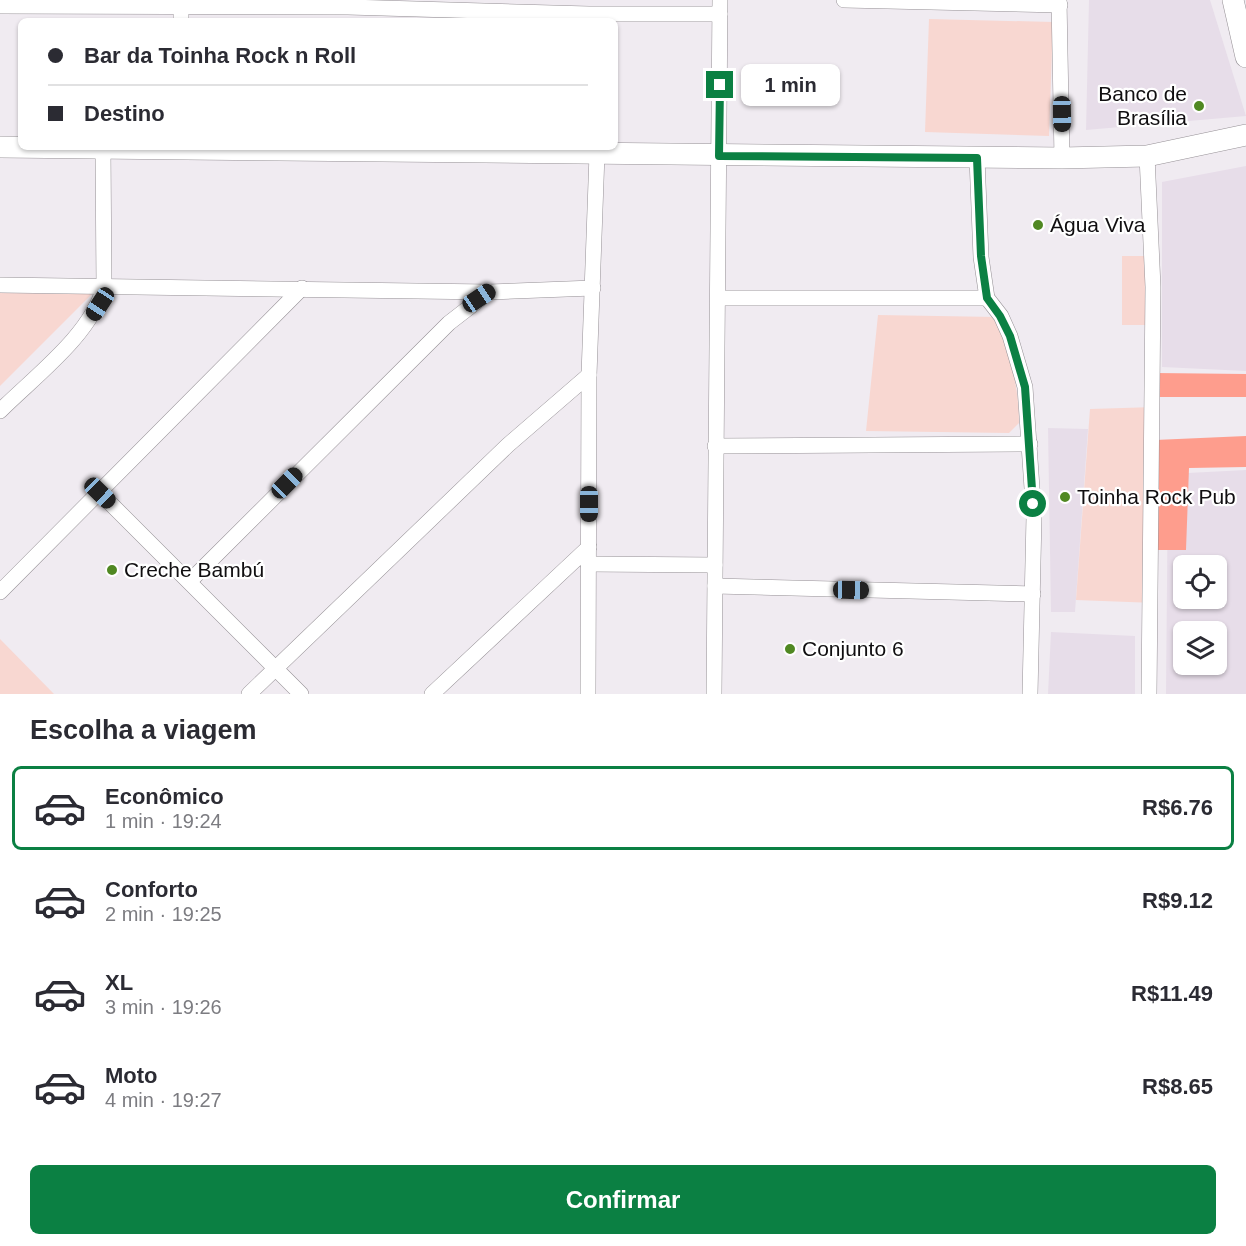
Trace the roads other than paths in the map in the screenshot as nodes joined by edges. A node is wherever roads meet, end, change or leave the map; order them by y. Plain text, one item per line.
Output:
1 (844, 0) edge
2 (1233, 0) edge
3 (1060, 2) edge
4 (20, 3) edge
5 (162, 3) edge
6 (350, 3) edge
7 (0, 6) edge
8 (589, 7) edge
9 (720, 7) edge
10 (181, 13) edge
11 (1246, 57) edge
12 (1246, 135) edge
13 (0, 147) edge
14 (18, 147) edge
15 (103, 150) edge
16 (318, 150) edge
17 (597, 154) junction
18 (719, 156) junction
19 (1147, 156) junction
20 (977, 158) junction
21 (1062, 158) junction
22 (0, 285) edge
23 (104, 287) junction
24 (302, 288) junction
25 (593, 288) junction
26 (489, 292) junction
27 (718, 298) junction
28 (987, 298) junction
29 (589, 375) junction
30 (0, 411) edge
31 (1030, 444) junction
32 (715, 446) junction
33 (100, 493) junction
34 (589, 547) junction
35 (588, 564) junction
36 (715, 565) junction
37 (190, 581) junction
38 (715, 586) junction
39 (0, 592) edge
40 (1033, 594) junction
41 (275, 669) junction
42 (249, 694) edge
43 (301, 694) edge
44 (432, 694) edge
45 (588, 694) edge
46 (714, 694) edge
47 (1030, 694) edge
48 (1149, 694) edge

1 - 3 street
2 - 11 street
3 - 21 street
4 - 5 street
4 - 7 street
5 - 10 street
6 - 8 street
6 - 10 street
8 - 9 street
9 - 18 street
12 - 19 street
13 - 14 street
15 - 23 street
16 - 17 street
17 - 18 street
17 - 25 street
18 - 20 street
18 - 27 street
19 - 21 street
19 - 48 street
20 - 21 street
20 - 28 street
22 - 23 street
23 - 24 street
23 - 30 street
24 - 26 street
24 - 33 street
25 - 26 street
25 - 29 street
26 - 37 street
27 - 28 street
27 - 32 street
28 - 31 street
29 - 34 street
29 - 41 street
31 - 32 street
31 - 40 street
32 - 36 street
33 - 37 street
33 - 39 street
34 - 35 street
34 - 44 street
35 - 36 street
35 - 45 street
36 - 38 street
37 - 41 street
38 - 40 street
38 - 46 street
40 - 47 street
41 - 42 street
41 - 43 street

